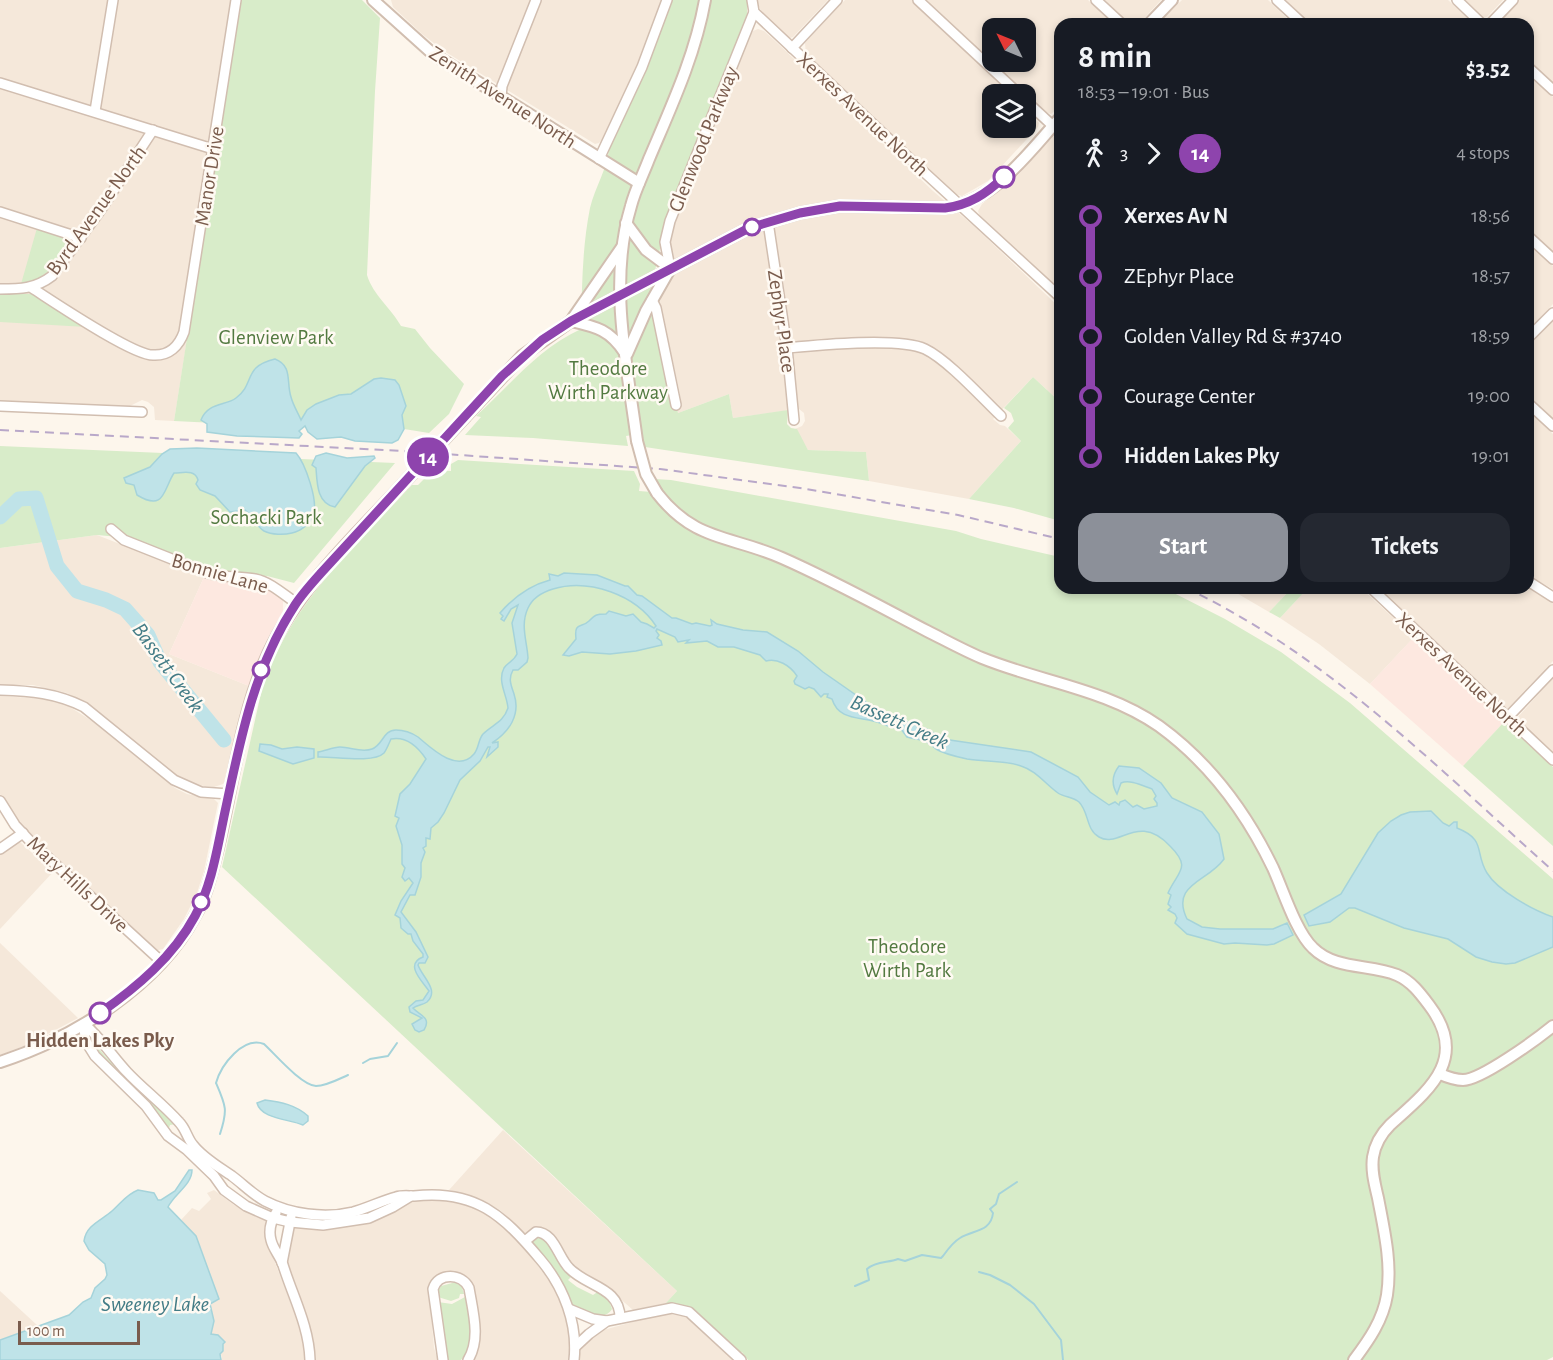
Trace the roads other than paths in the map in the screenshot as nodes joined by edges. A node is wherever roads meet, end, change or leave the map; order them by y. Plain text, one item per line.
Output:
1 (113, 0) edge
2 (236, 0) edge
3 (373, 0) edge
4 (536, 0) edge
5 (667, 0) edge
6 (705, 0) edge
7 (752, 0) edge
8 (837, 0) edge
9 (918, 0) edge
10 (1096, 0) edge
11 (1172, 0) edge
12 (1277, 0) edge
13 (1457, 0) edge
14 (1513, 0) edge
15 (386, 6) edge
16 (754, 12) junction
17 (1116, 18) edge
18 (1155, 18) edge
19 (1296, 18) edge
20 (1476, 18) edge
21 (1496, 18) edge
22 (792, 48) junction
23 (1534, 73) edge
24 (0, 83) edge
25 (1008, 84) edge
26 (1553, 90) edge
27 (501, 97) junction
28 (1036, 108) edge
29 (95, 111) junction
30 (1054, 120) edge
31 (1054, 125) edge
32 (153, 130) junction
33 (213, 149) junction
34 (599, 159) junction
35 (639, 183) junction
36 (962, 206) junction
37 (0, 212) edge
38 (768, 222) junction
39 (626, 223) junction
40 (81, 238) junction
41 (1534, 242) edge
42 (622, 246) junction
43 (1553, 259) edge
44 (670, 268) junction
45 (32, 288) junction
46 (0, 290) edge
47 (1054, 291) edge
48 (619, 296) junction
49 (652, 300) junction
50 (1553, 313) edge
51 (571, 321) junction
52 (1534, 332) edge
53 (787, 348) junction
54 (627, 355) junction
55 (676, 405) dead end
56 (0, 406) edge
57 (1534, 409) edge
58 (142, 412) dead end
59 (1001, 416) dead end
60 (794, 420) dead end
61 (1553, 426) edge
62 (111, 529) dead end
63 (1534, 585) edge
64 (1377, 594) edge
65 (1553, 597) edge
66 (296, 603) junction
67 (1553, 670) edge
68 (0, 690) edge
69 (1508, 717) junction
70 (1553, 760) edge
71 (229, 794) junction
72 (0, 801) edge
73 (23, 833) junction
74 (0, 849) edge
75 (162, 962) junction
76 (84, 1024) junction
77 (1553, 1026) edge
78 (0, 1062) edge
79 (1440, 1074) junction
80 (411, 1196) junction
81 (279, 1208) junction
82 (292, 1212) junction
83 (273, 1218) junction
84 (290, 1222) junction
85 (525, 1241) junction
86 (282, 1263) junction
87 (569, 1309) junction
88 (620, 1318) junction
89 (607, 1322) junction
90 (575, 1347) junction
91 (310, 1360) edge
92 (443, 1360) edge
93 (468, 1360) edge
94 (574, 1360) edge
95 (741, 1360) edge
96 (1354, 1360) edge

1 - 29 street
2 - 33 street, Manor Drive
3 - 15 street, Zenith Avenue North
4 - 27 street
5 - 34 street
6 - 35 street
7 - 16 street
8 - 22 street
9 - 25 street
10 - 17 street
11 - 18 street
12 - 19 street
13 - 20 street
14 - 21 street
15 - 27 street, Zenith Avenue North
16 - 22 street, Xerxes Avenue North
16 - 44 street, Glenwood Parkway
22 - 36 street, Xerxes Avenue North
23 - 26 street
24 - 29 street
27 - 34 street, Zenith Avenue North
28 - 30 street
29 - 32 street
31 - 36 street
32 - 33 street
32 - 40 street, Byrd Avenue North
33 - 45 street, Manor Drive
34 - 35 street, Zenith Avenue North
35 - 39 street
36 - 38 street
36 - 47 street, Xerxes Avenue North
37 - 40 street
38 - 44 street
38 - 53 street, Zephyr Place
39 - 42 street
39 - 44 street
40 - 45 street, Byrd Avenue North
41 - 43 street
42 - 48 street
42 - 51 street
44 - 48 street
44 - 49 street
45 - 46 street, Byrd Avenue North
48 - 51 street
48 - 54 street
49 - 54 street
49 - 55 street
50 - 52 street
51 - 54 street
51 - 66 street, bridge
53 - 59 street
53 - 60 street, Zephyr Place
54 - 79 street, bridge
56 - 58 street
57 - 61 street
62 - 66 street, Bonnie Lane
63 - 65 street
64 - 69 street, Xerxes Avenue North
66 - 71 street
67 - 69 street
68 - 71 street
69 - 70 street, Xerxes Avenue North
71 - 75 street
72 - 73 street, Mary Hills Drive
73 - 74 street
73 - 75 street, Mary Hills Drive
75 - 76 street
76 - 78 street
76 - 81 street
76 - 83 street
77 - 79 street
79 - 96 street
80 - 82 street
80 - 84 street
80 - 85 street
81 - 82 street
81 - 83 street
82 - 84 street
83 - 84 street
83 - 86 street
84 - 86 street
85 - 87 street
85 - 88 street
86 - 91 street
87 - 89 street
87 - 90 street
88 - 89 street
88 - 95 street
89 - 90 street
90 - 94 street
92 - 93 street

